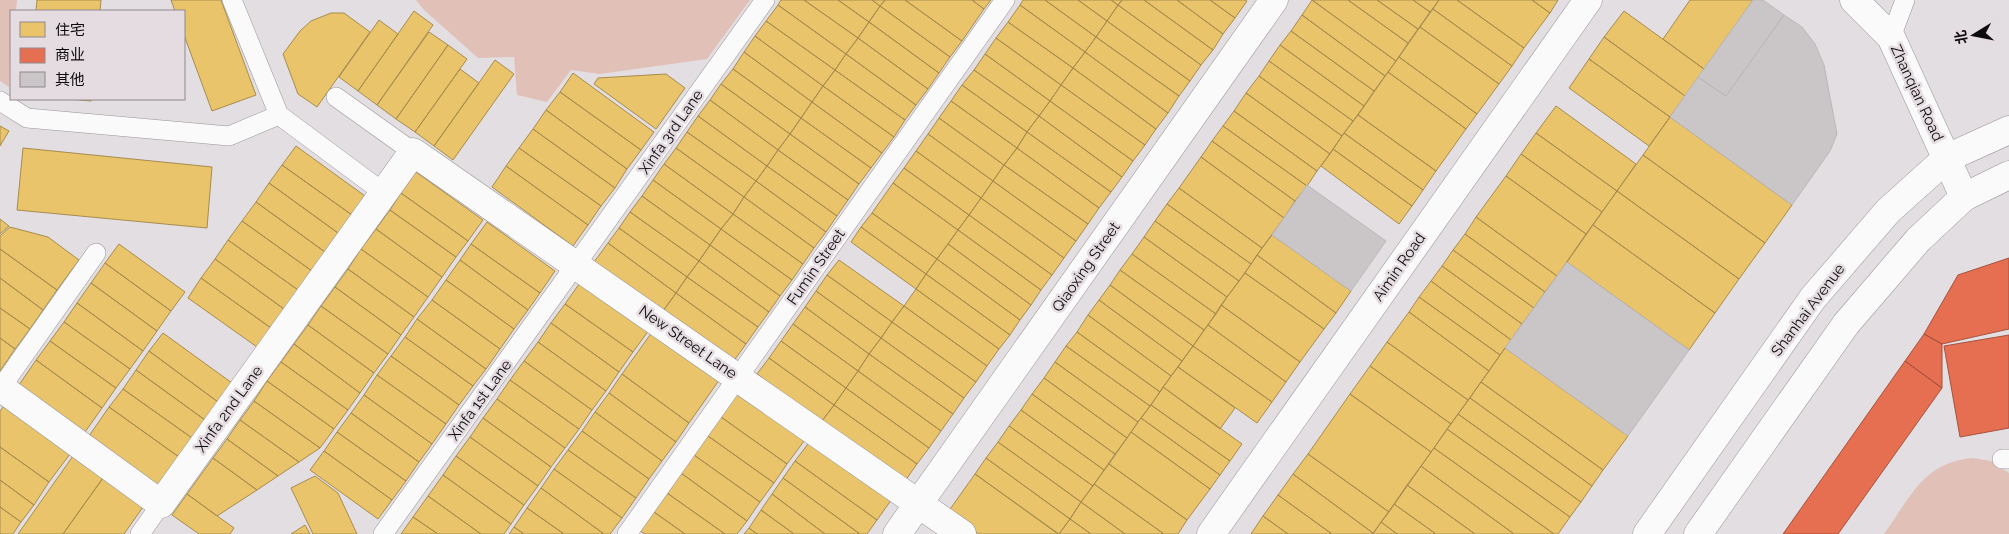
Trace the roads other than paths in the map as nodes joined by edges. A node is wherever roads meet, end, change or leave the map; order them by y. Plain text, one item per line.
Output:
1 (232, 0) edge
2 (765, 0) edge
3 (1005, 0) edge
4 (1274, 0) edge
5 (1588, 0) edge
6 (1854, 0) edge
7 (1905, 0) edge
8 (1891, 36) junction
9 (336, 97) dead end
10 (0, 101) edge
11 (279, 115) junction
12 (2009, 130) edge
13 (413, 152) junction
14 (1946, 158) junction
15 (2009, 175) edge
16 (384, 193) junction
17 (1964, 197) junction
18 (96, 253) dead end
19 (577, 265) junction
20 (738, 378) junction
21 (0, 388) edge
22 (919, 503) junction
23 (162, 504) junction
24 (140, 534) edge
25 (383, 534) edge
26 (627, 534) edge
27 (897, 534) edge
28 (962, 534) edge
29 (1211, 534) edge
30 (1647, 534) edge
31 (1698, 534) edge

1 - 11 lane
2 - 19 lane, Xinfa 3rd Lane
3 - 20 lane, Fumin Street
4 - 22 street, Qiaoxing Street
5 - 29 street, Aimin Road
6 - 8 street, Zhanqian Road
7 - 8 lane
8 - 14 street, Zhanqian Road
9 - 13 lane
10 - 11 lane
11 - 16 lane
12 - 14 street, Shanhai Avenue
13 - 16 street, Xinfa 2nd Lane
13 - 19 street, New Street Lane
14 - 17 street, Zhanqian Road
14 - 30 street, Shanhai Avenue
15 - 17 street
16 - 23 street, Xinfa 2nd Lane
17 - 31 street
18 - 21 lane
19 - 20 street, New Street Lane
19 - 25 lane, Xinfa 1st Lane
20 - 22 street, New Street Lane
20 - 26 lane, Fumin Street
21 - 23 street
22 - 27 street, Qiaoxing Street
22 - 28 street, New Street Lane
23 - 24 lane

